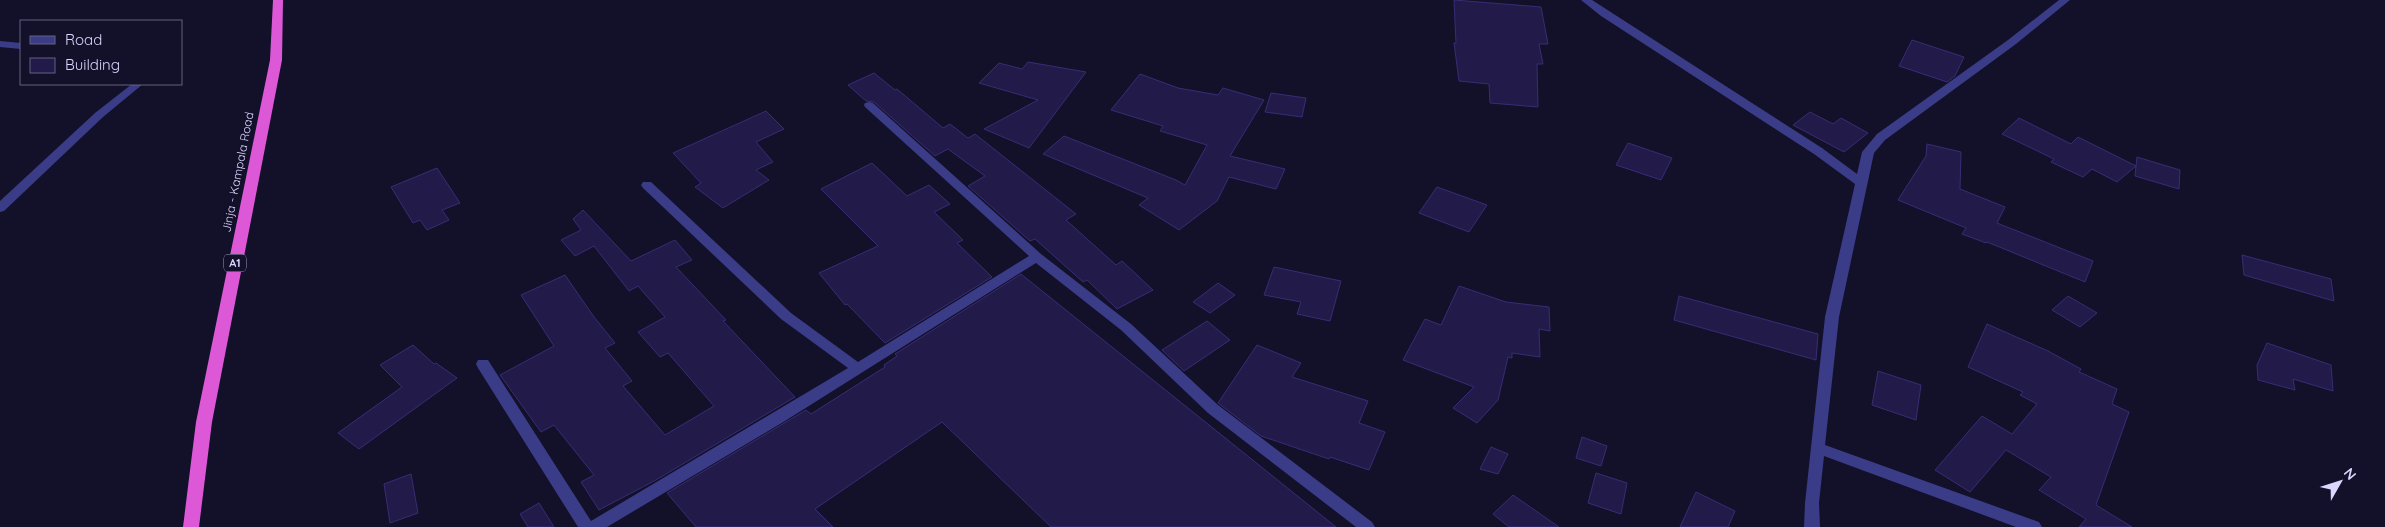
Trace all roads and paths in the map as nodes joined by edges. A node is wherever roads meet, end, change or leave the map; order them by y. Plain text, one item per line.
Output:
1 (278, 0) edge
2 (1586, 0) edge
3 (2065, 0) edge
4 (0, 44) edge
5 (20, 46) edge
6 (137, 85) edge
7 (869, 105) dead end
8 (1861, 182) junction
9 (646, 185) dead end
10 (0, 208) edge
11 (1037, 257) junction
12 (483, 364) dead end
13 (858, 368) junction
14 (1818, 448) junction
15 (191, 527) edge
16 (586, 527) edge
17 (594, 527) edge
18 (1368, 527) edge
19 (1812, 527) edge
20 (2034, 527) edge

1 - 15 highway, Jinja - Kampala Road / A1
2 - 8 street
3 - 8 street
4 - 5 street
6 - 10 street
7 - 11 street
8 - 14 street
9 - 13 street
11 - 13 street
11 - 18 street
12 - 16 street
13 - 17 street
14 - 19 street
14 - 20 street

